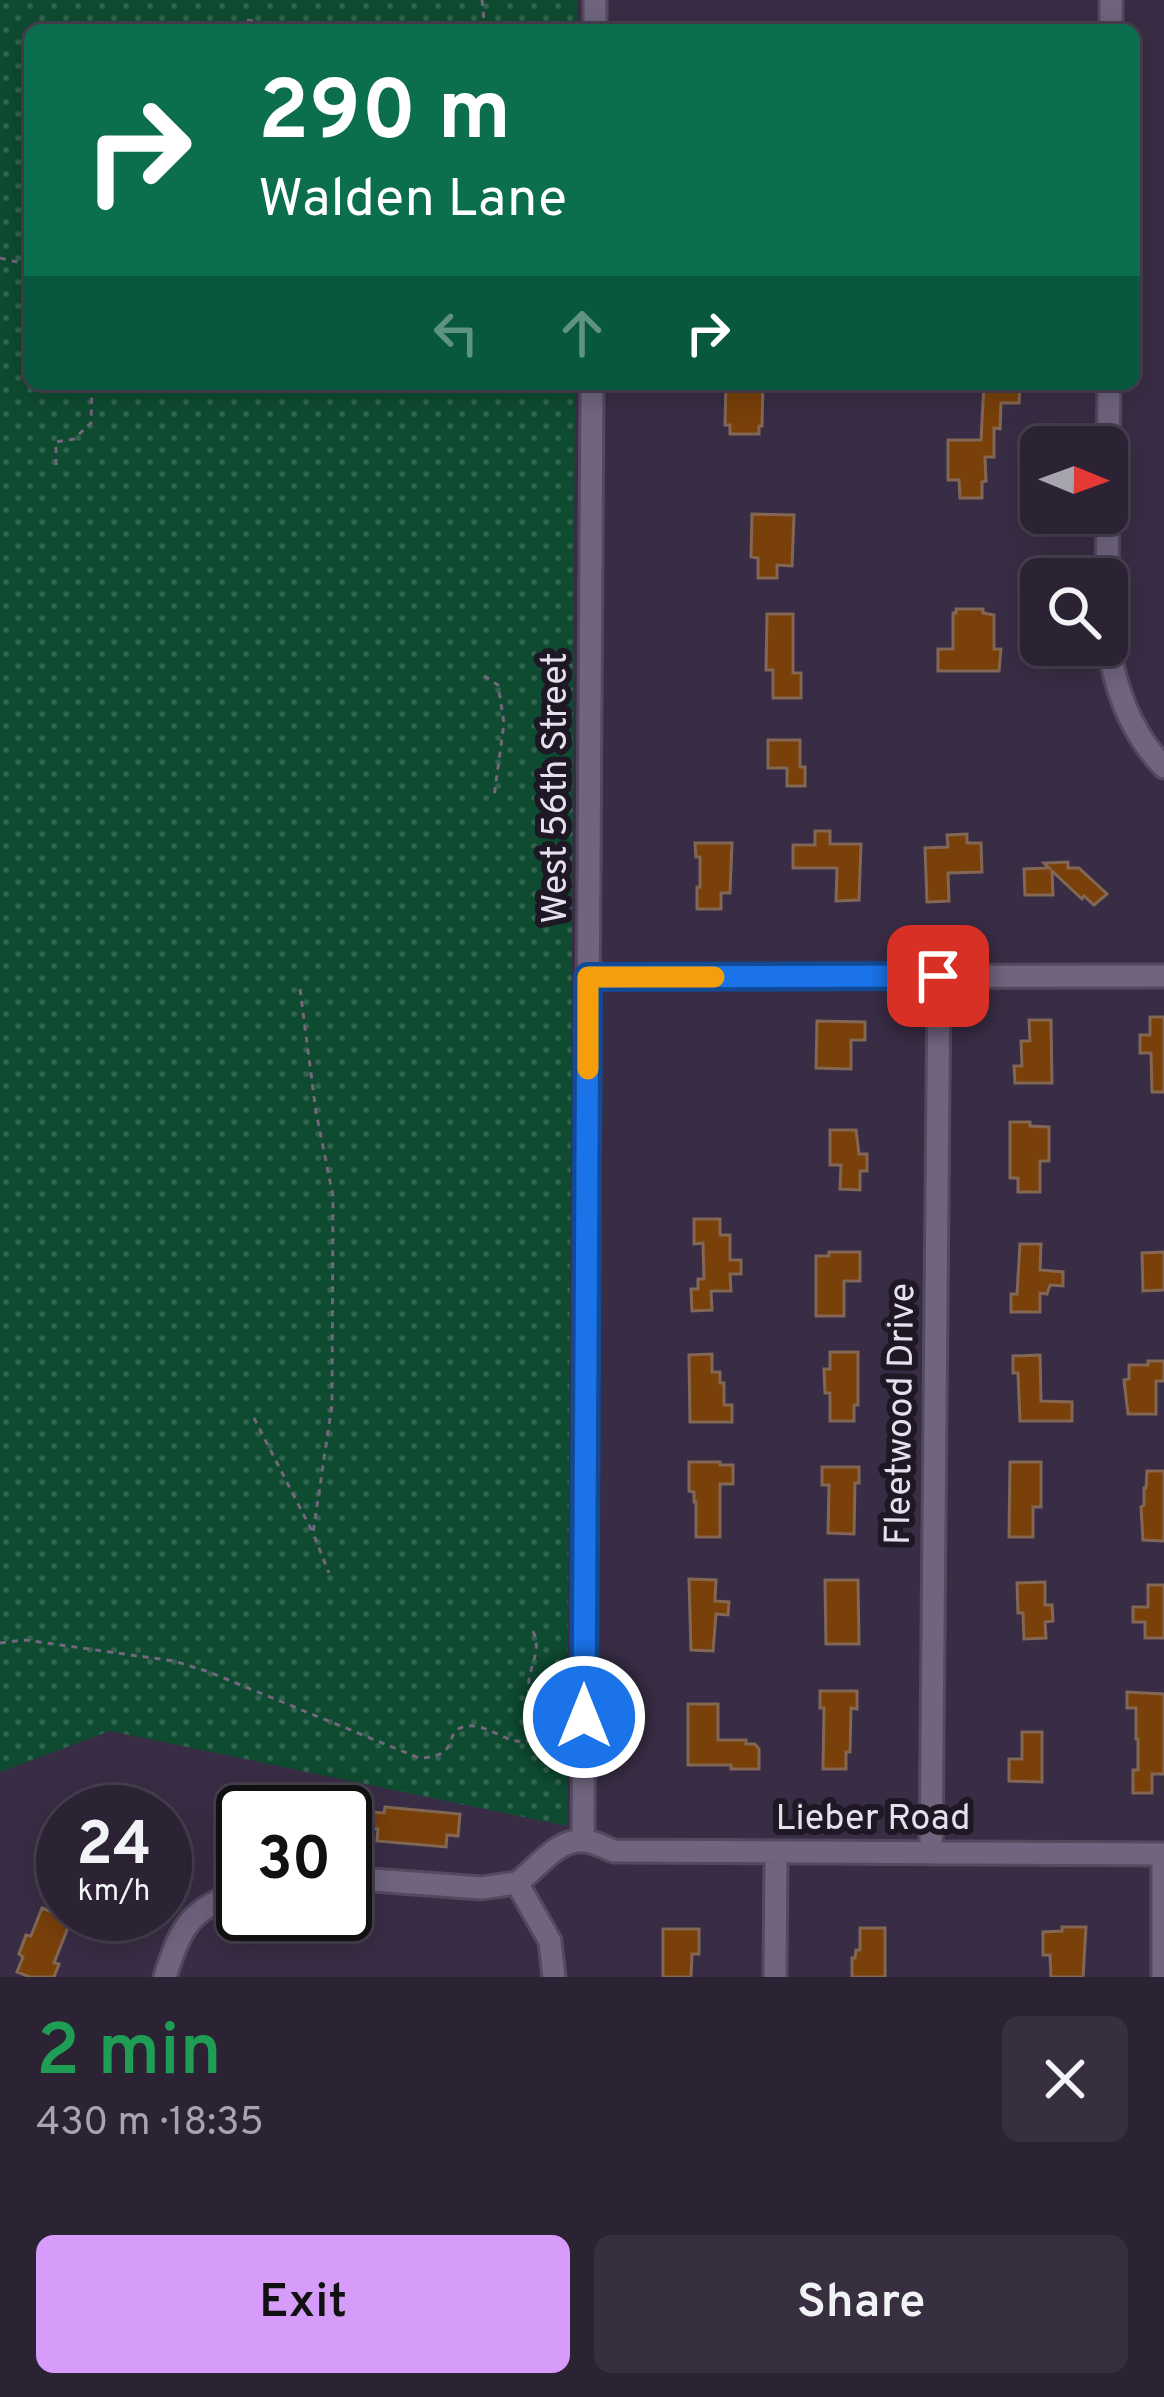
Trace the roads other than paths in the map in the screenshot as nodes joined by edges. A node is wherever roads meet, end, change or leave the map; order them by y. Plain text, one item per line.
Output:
1 (592, 390) edge
2 (1108, 390) edge
3 (1107, 558) edge
4 (1112, 666) edge
5 (1164, 766) edge
6 (938, 976) junction
7 (1164, 976) edge
8 (588, 977) junction
9 (583, 1841) junction
10 (776, 1853) junction
11 (931, 1853) junction
12 (1163, 1854) edge
13 (372, 1879) edge
14 (517, 1883) junction
15 (216, 1902) edge
16 (165, 1977) edge
17 (554, 1977) edge
18 (775, 1977) edge
19 (1162, 1977) edge

1 - 8 street, West 56th Street
2 - 3 street
4 - 5 street
6 - 7 street
6 - 8 street
6 - 11 street, Fleetwood Drive
8 - 9 street, West 56th Street
9 - 10 street, Lieber Road
9 - 14 street
10 - 11 street, Lieber Road
10 - 18 street
11 - 12 street, Lieber Road
12 - 19 street
13 - 14 street
14 - 17 street
15 - 16 street

